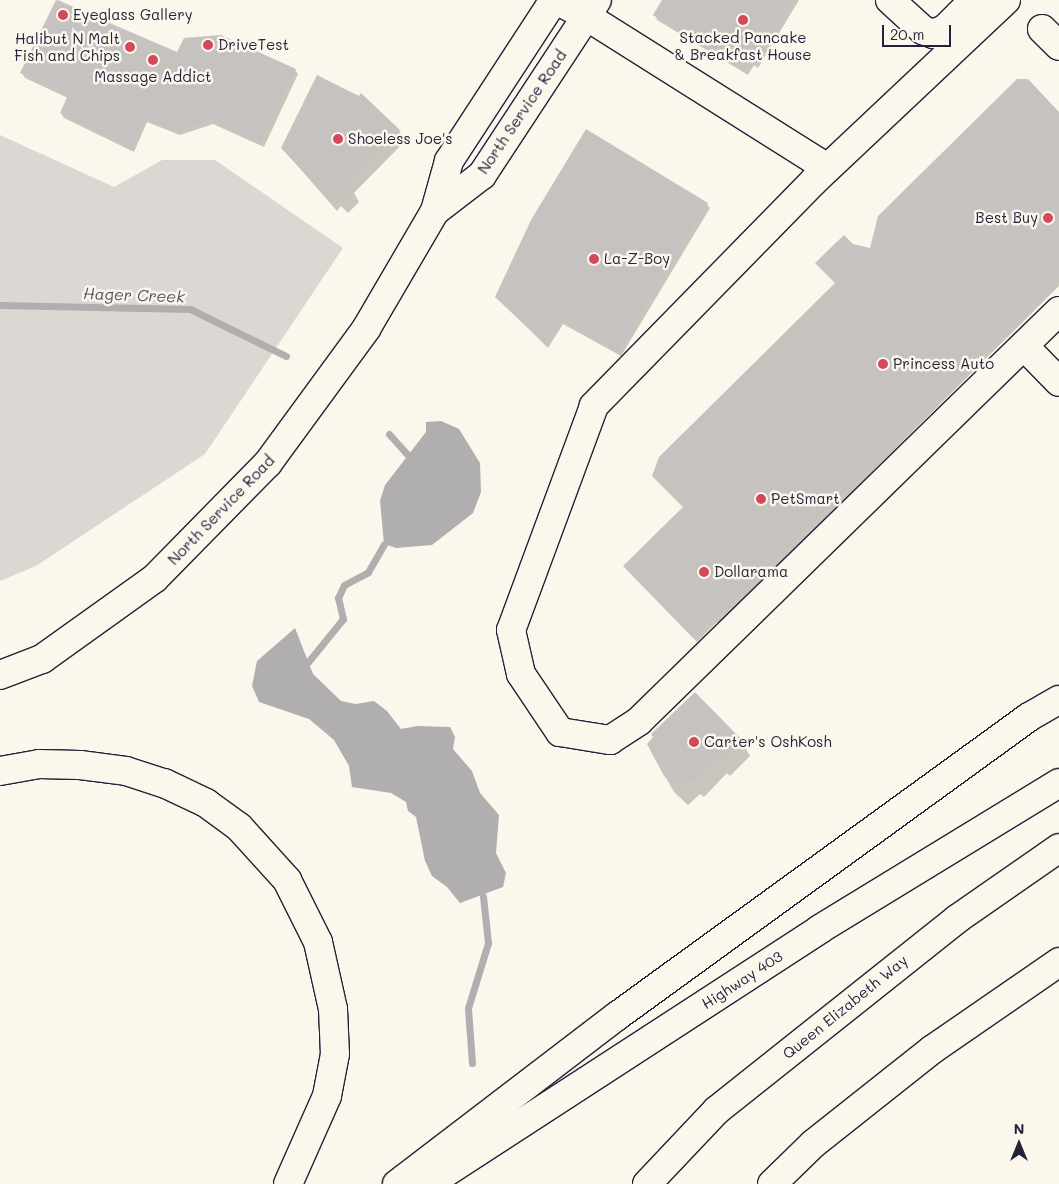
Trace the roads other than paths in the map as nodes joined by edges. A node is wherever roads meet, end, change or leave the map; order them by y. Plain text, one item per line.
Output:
1 (555, 0) edge
2 (890, 0) edge
3 (974, 0) edge
4 (1006, 0) edge
5 (592, 8) edge
6 (827, 168) junction
7 (435, 211) junction
8 (1059, 311) edge
9 (1024, 346) junction
10 (1059, 382) edge
11 (0, 675) edge
12 (1059, 695) edge
13 (1059, 700) edge
14 (1029, 717) junction
15 (0, 771) edge
16 (1059, 783) edge
17 (1059, 848) edge
18 (1059, 962) edge
19 (288, 1184) edge
20 (397, 1184) edge
21 (428, 1184) edge
22 (647, 1184) edge
23 (772, 1184) edge

1 - 5 main road
1 - 7 main road, North Service Road
2 - 3 main road
4 - 6 main road
5 - 6 main road
5 - 7 main road, North Service Road
6 - 9 main road
7 - 11 main road, North Service Road
8 - 9 main road
9 - 10 main road
12 - 14 main road
13 - 14 main road
14 - 20 main road
15 - 19 main road
16 - 21 main road, Highway 403
17 - 22 main road, Queen Elizabeth Way
18 - 23 main road

